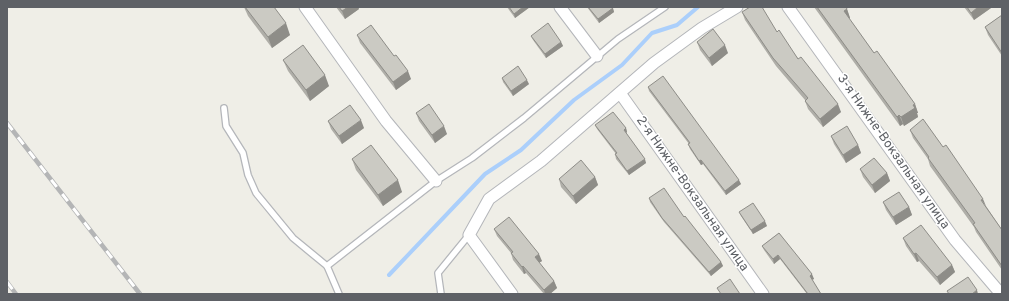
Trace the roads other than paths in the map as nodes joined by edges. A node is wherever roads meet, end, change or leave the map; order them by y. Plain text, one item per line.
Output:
1 (305, 7) edge
2 (560, 7) edge
3 (665, 7) edge
4 (737, 7) edge
5 (788, 7) edge
6 (598, 56) junction
7 (620, 93) junction
8 (224, 108) dead end
9 (436, 181) junction
10 (469, 235) junction
11 (327, 266) junction
12 (339, 294) edge
13 (441, 294) edge
14 (512, 294) edge
15 (763, 294) edge
16 (1001, 294) edge

1 - 9 street
2 - 6 street
3 - 6 lane
4 - 7 street
5 - 16 street, 3-я Нижне-Вокзальная улица
6 - 9 lane
7 - 10 street
7 - 15 street, 2-я Нижне-Вокзальная улица
8 - 11 lane
9 - 11 lane
10 - 13 lane
10 - 14 street
11 - 12 lane

